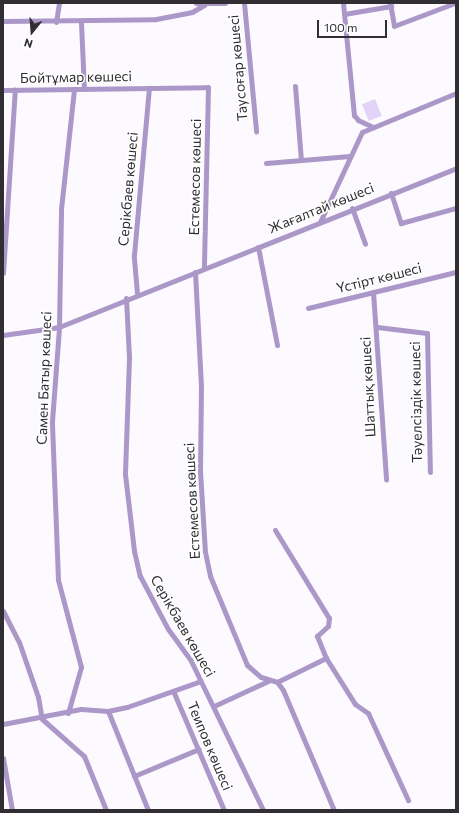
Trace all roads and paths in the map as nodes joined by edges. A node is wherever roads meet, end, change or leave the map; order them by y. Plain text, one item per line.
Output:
1 (59, 3) edge
2 (196, 3) edge
3 (225, 3) edge
4 (244, 3) edge
5 (343, 3) edge
6 (455, 3) edge
7 (391, 4) edge
8 (204, 5) junction
9 (344, 14) junction
10 (3, 21) edge
11 (56, 22) junction
12 (81, 23) junction
13 (294, 86) dead end
14 (208, 87) joint
15 (84, 88) junction
16 (150, 88) junction
17 (15, 89) junction
18 (74, 89) junction
19 (3, 90) edge
20 (456, 93) edge
21 (373, 127) junction
22 (256, 131) dead end
23 (350, 156) junction
24 (301, 160) junction
25 (266, 163) dead end
26 (456, 168) edge
27 (390, 193) junction
28 (352, 208) junction
29 (456, 208) edge
30 (320, 222) junction
31 (365, 244) dead end
32 (258, 246) junction
33 (204, 268) junction
34 (195, 272) junction
35 (456, 272) edge
36 (3, 273) edge
37 (373, 292) junction
38 (137, 293) junction
39 (126, 298) junction
40 (308, 308) dead end
41 (59, 327) junction
42 (377, 327) junction
43 (3, 335) edge
44 (277, 345) dead end
45 (430, 472) dead end
46 (386, 480) dead end
47 (275, 530) dead end
48 (3, 611) edge
49 (326, 658) junction
50 (270, 680) junction
51 (201, 681) junction
52 (277, 682) junction
53 (174, 692) junction
54 (214, 706) junction
55 (108, 711) junction
56 (68, 713) junction
57 (42, 719) junction
58 (3, 724) edge
59 (199, 749) junction
60 (3, 758) edge
61 (134, 776) junction
62 (408, 800) dead end
63 (12, 810) edge
64 (106, 810) edge
65 (148, 810) edge
66 (224, 810) edge
67 (263, 810) edge
68 (334, 810) edge

1 - 11 street
2 - 8 street
3 - 8 street
4 - 22 street, Тауcоғар көшесі
5 - 9 street
6 - 7 street
7 - 9 street
8 - 12 street
9 - 21 street
10 - 11 street
11 - 12 street
12 - 15 street
13 - 24 street
14 - 16 street, Бойтұмар көшесі
14 - 33 street, Естемесов көшесі
15 - 16 street, Бойтұмар көшесі
15 - 18 street, Бойтұмар көшесі
16 - 38 street, Серікбаев көшесі
17 - 18 street, Бойтұмар көшесі
17 - 19 street, Бойтұмар көшесі
17 - 36 street
18 - 41 street, Самен Батыр көшесі
20 - 21 street
21 - 23 street
23 - 24 street
23 - 30 street
24 - 25 street
26 - 27 street, Жағалтай көшесі
27 - 28 street, Жағалтай көшесі
27 - 29 street
28 - 30 street, Жағалтай көшесі
28 - 31 street
30 - 32 street, Жағалтай көшесі
32 - 33 street, Жағалтай көшесі
32 - 44 street
33 - 34 street, Жағалтай көшесі
34 - 38 street, Жағалтай көшесі
34 - 50 street, Естемесов көшесі
35 - 37 street, Үстірт көшесі
37 - 40 street, Үстірт көшесі
37 - 42 street, Шаттық көшесі
38 - 39 street, Жағалтай көшесі
39 - 41 street
39 - 51 street, Серікбаев көшесі
41 - 43 street
41 - 56 street, Самен Батыр көшесі
42 - 45 street, Тәуелсіздік көшесі
42 - 46 street, Шаттық көшесі
47 - 49 street
48 - 57 street
49 - 52 street
49 - 62 street
50 - 52 street, Естемесов көшесі
50 - 54 street
51 - 53 street
51 - 54 street, Серікбаев көшесі
52 - 68 street
53 - 55 street
53 - 59 street, Теипов көшесі
54 - 67 street, Серікбаев көшесі
55 - 56 street
55 - 61 street
56 - 57 street
57 - 58 street
57 - 64 street
59 - 61 street
59 - 66 street, Теипов көшесі
60 - 63 street
61 - 65 street

